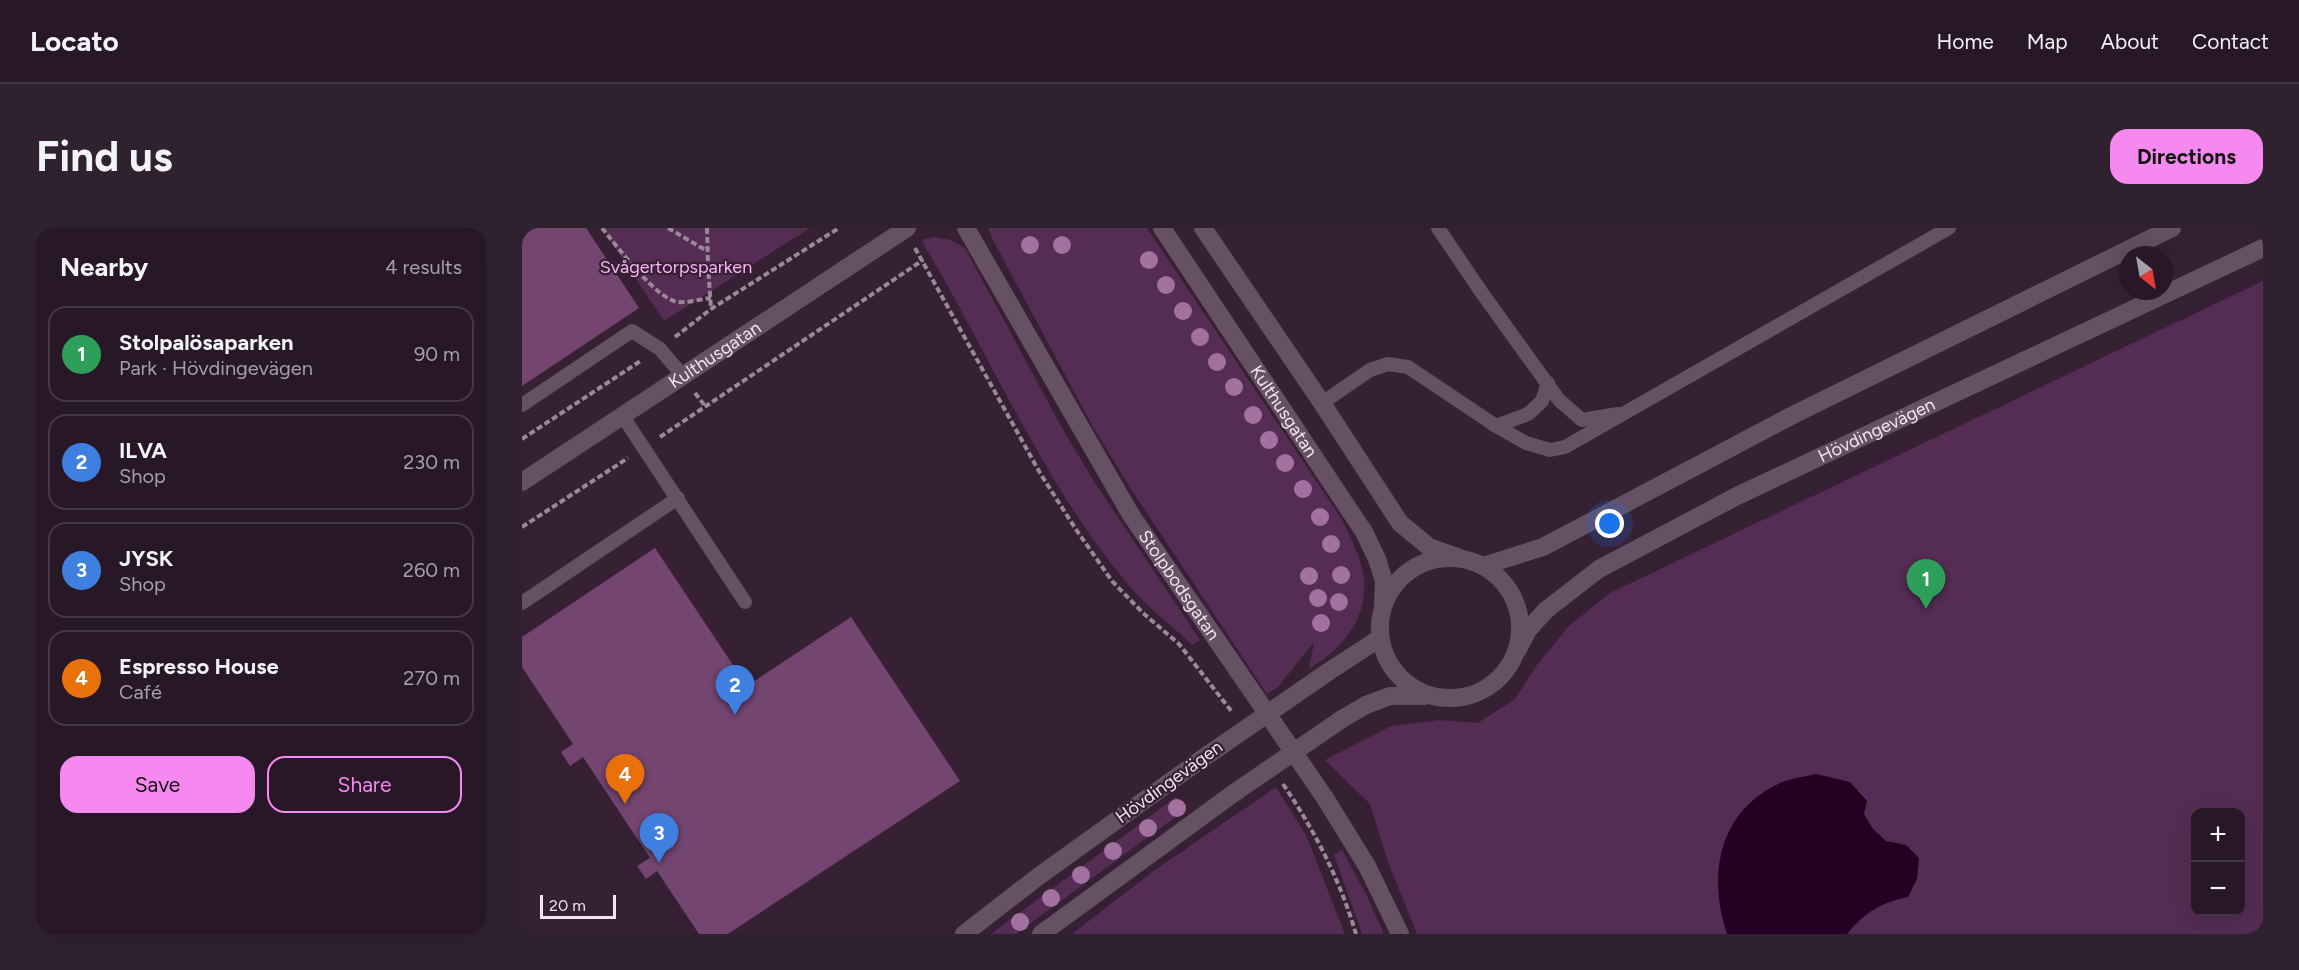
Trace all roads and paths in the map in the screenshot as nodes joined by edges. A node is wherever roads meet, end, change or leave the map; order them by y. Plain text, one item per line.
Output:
1 (602, 228) edge
2 (668, 228) edge
3 (707, 228) edge
4 (839, 228) edge
5 (966, 228) edge
6 (1162, 228) edge
7 (1203, 228) edge
8 (1438, 228) edge
9 (1949, 228) edge
10 (2172, 228) edge
11 (906, 229) edge
12 (2263, 248) edge
13 (707, 251) junction
14 (923, 260) junction
15 (711, 298) junction
16 (711, 309) junction
17 (660, 348) junction
18 (683, 376) junction
19 (1548, 383) junction
20 (1322, 403) junction
21 (522, 405) edge
22 (1622, 414) junction
23 (622, 415) junction
24 (1496, 426) junction
25 (522, 439) edge
26 (645, 447) junction
27 (522, 482) edge
28 (678, 498) junction
29 (522, 527) edge
30 (1460, 558) junction
31 (1483, 566) junction
32 (745, 602) dead end
33 (522, 603) edge
34 (1383, 605) junction
35 (1380, 638) junction
36 (1517, 651) junction
37 (1430, 696) junction
38 (1234, 714) dead end
39 (1281, 781) dead end
40 (964, 934) edge
41 (1041, 934) edge
42 (1356, 934) edge
43 (1400, 934) edge

1 - 15 path
2 - 13 path
3 - 13 path
4 - 16 path
5 - 43 street, Stolpbodsgatan
6 - 34 street, Kulthusgatan
7 - 20 street, Kulthusgatan
8 - 19 lane
9 - 22 lane
10 - 31 street
11 - 14 path
11 - 18 street, Kulthusgatan
12 - 36 street, Hövdingevägen
13 - 15 path
14 - 26 path
14 - 38 path
15 - 16 path
16 - 17 path
17 - 18 lane
17 - 21 lane
17 - 25 path
18 - 23 street, Kulthusgatan
19 - 22 lane
19 - 24 lane
20 - 24 lane
20 - 30 street, Kulthusgatan
22 - 24 lane
23 - 26 lane
23 - 27 street, Kulthusgatan
26 - 28 lane
26 - 29 path
28 - 32 lane
28 - 33 lane
30 - 31 street, Hövdingevägen
30 - 34 street, Hövdingevägen
31 - 36 street, Hövdingevägen
34 - 35 street, Hövdingevägen
35 - 37 street, Hövdingevägen
35 - 40 street, Hövdingevägen, bridge
36 - 37 street, Hövdingevägen
37 - 41 street, Hövdingevägen, bridge
39 - 42 path

